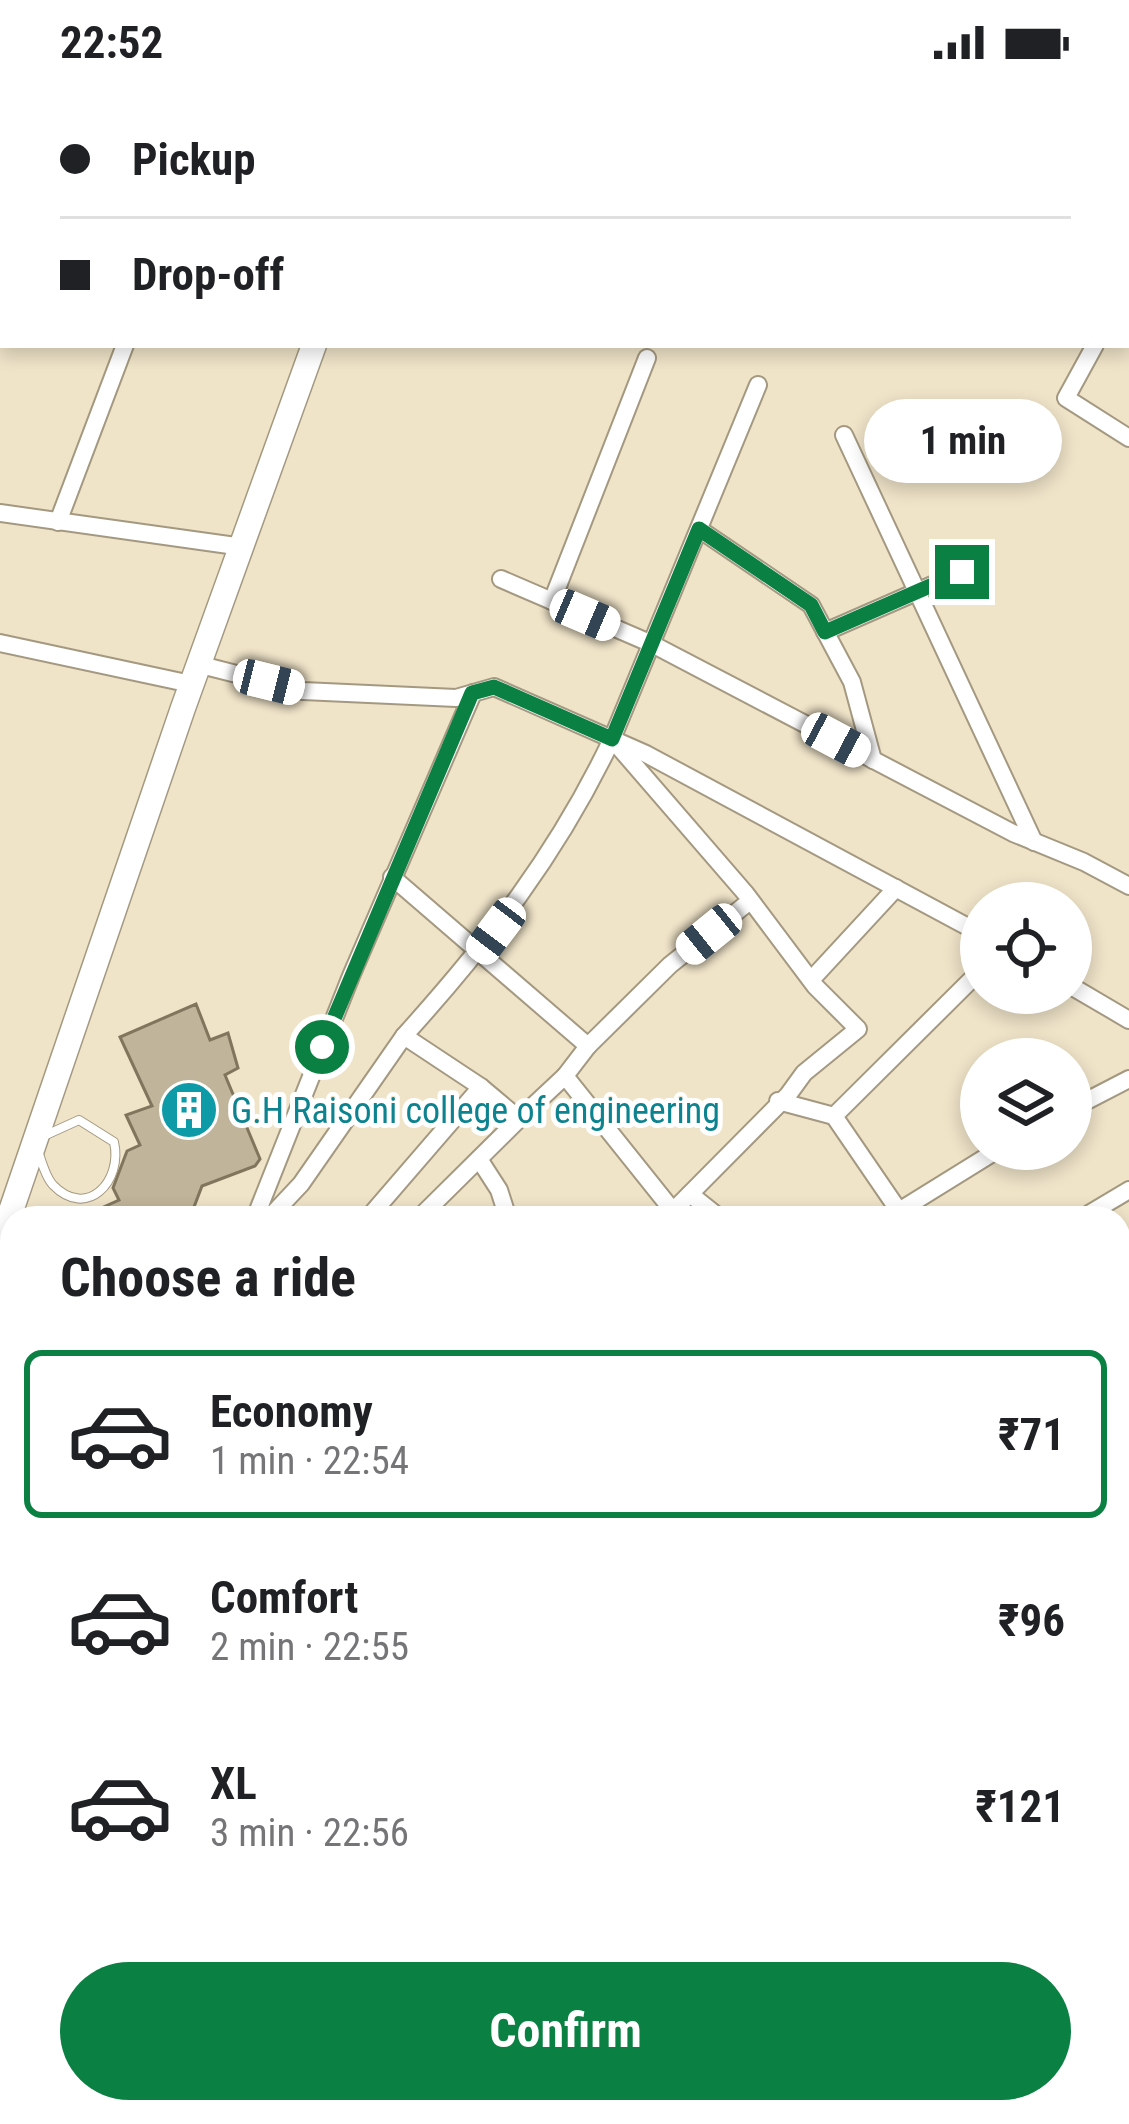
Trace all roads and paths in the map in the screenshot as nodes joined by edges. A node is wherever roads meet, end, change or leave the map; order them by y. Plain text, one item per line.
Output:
1 (124, 348) edge
2 (313, 348) edge
3 (1093, 348) edge
4 (646, 358) dead end
5 (758, 385) dead end
6 (844, 435) dead end
7 (1129, 438) edge
8 (0, 513) edge
9 (58, 522) junction
10 (699, 529) junction
11 (242, 548) junction
12 (962, 572) dead end
13 (501, 579) dead end
14 (918, 593) junction
15 (552, 601) junction
16 (825, 632) junction
17 (0, 643) edge
18 (652, 644) junction
19 (196, 675) junction
20 (472, 693) junction
21 (612, 739) junction
22 (873, 760) junction
23 (1034, 842) junction
24 (392, 877) junction
25 (1129, 886) edge
26 (896, 888) junction
27 (750, 901) junction
28 (960, 923) edge
29 (479, 953) junction
30 (811, 980) junction
31 (960, 991) edge
32 (1092, 998) edge
33 (1129, 1020) edge
34 (404, 1036) junction
35 (588, 1046) junction
36 (565, 1076) junction
37 (1129, 1079) edge
38 (481, 1087) junction
39 (1092, 1098) edge
40 (778, 1101) junction
41 (833, 1116) junction
42 (520, 1119) junction
43 (35, 1140) junction
44 (479, 1159) junction
45 (968, 1170) edge
46 (1129, 1190) edge
47 (690, 1194) junction
48 (13, 1206) edge
49 (260, 1206) edge
50 (280, 1206) edge
51 (378, 1206) edge
52 (431, 1206) edge
53 (504, 1206) edge
54 (663, 1206) edge
55 (679, 1206) edge
56 (705, 1206) edge
57 (896, 1206) edge
58 (915, 1206) edge
59 (1102, 1206) edge

1 - 9 street
2 - 11 street
3 - 7 street
4 - 15 street
5 - 10 street
6 - 14 street
8 - 9 street
9 - 11 street
10 - 16 street
10 - 18 street
11 - 19 street
12 - 14 street
13 - 15 street
14 - 16 street
14 - 23 street
15 - 18 street
16 - 22 street
17 - 19 street
18 - 21 street
18 - 22 street
19 - 20 street
19 - 43 street
20 - 21 street
20 - 24 street
21 - 26 street
21 - 27 street
21 - 29 street
22 - 23 street
23 - 25 street
24 - 29 street
24 - 49 street
26 - 28 street
26 - 30 street
27 - 30 street
27 - 35 street
29 - 34 street
29 - 35 street
30 - 40 street
31 - 41 street
32 - 33 street
34 - 38 street
34 - 50 street
35 - 36 street
36 - 42 street
36 - 54 street
37 - 39 street
38 - 42 street
38 - 51 street
40 - 41 street
40 - 47 street
41 - 57 street
42 - 44 street
43 - 43 lane
43 - 48 street
44 - 52 street
44 - 53 street
45 - 58 street
46 - 59 street
47 - 55 street
47 - 56 street

